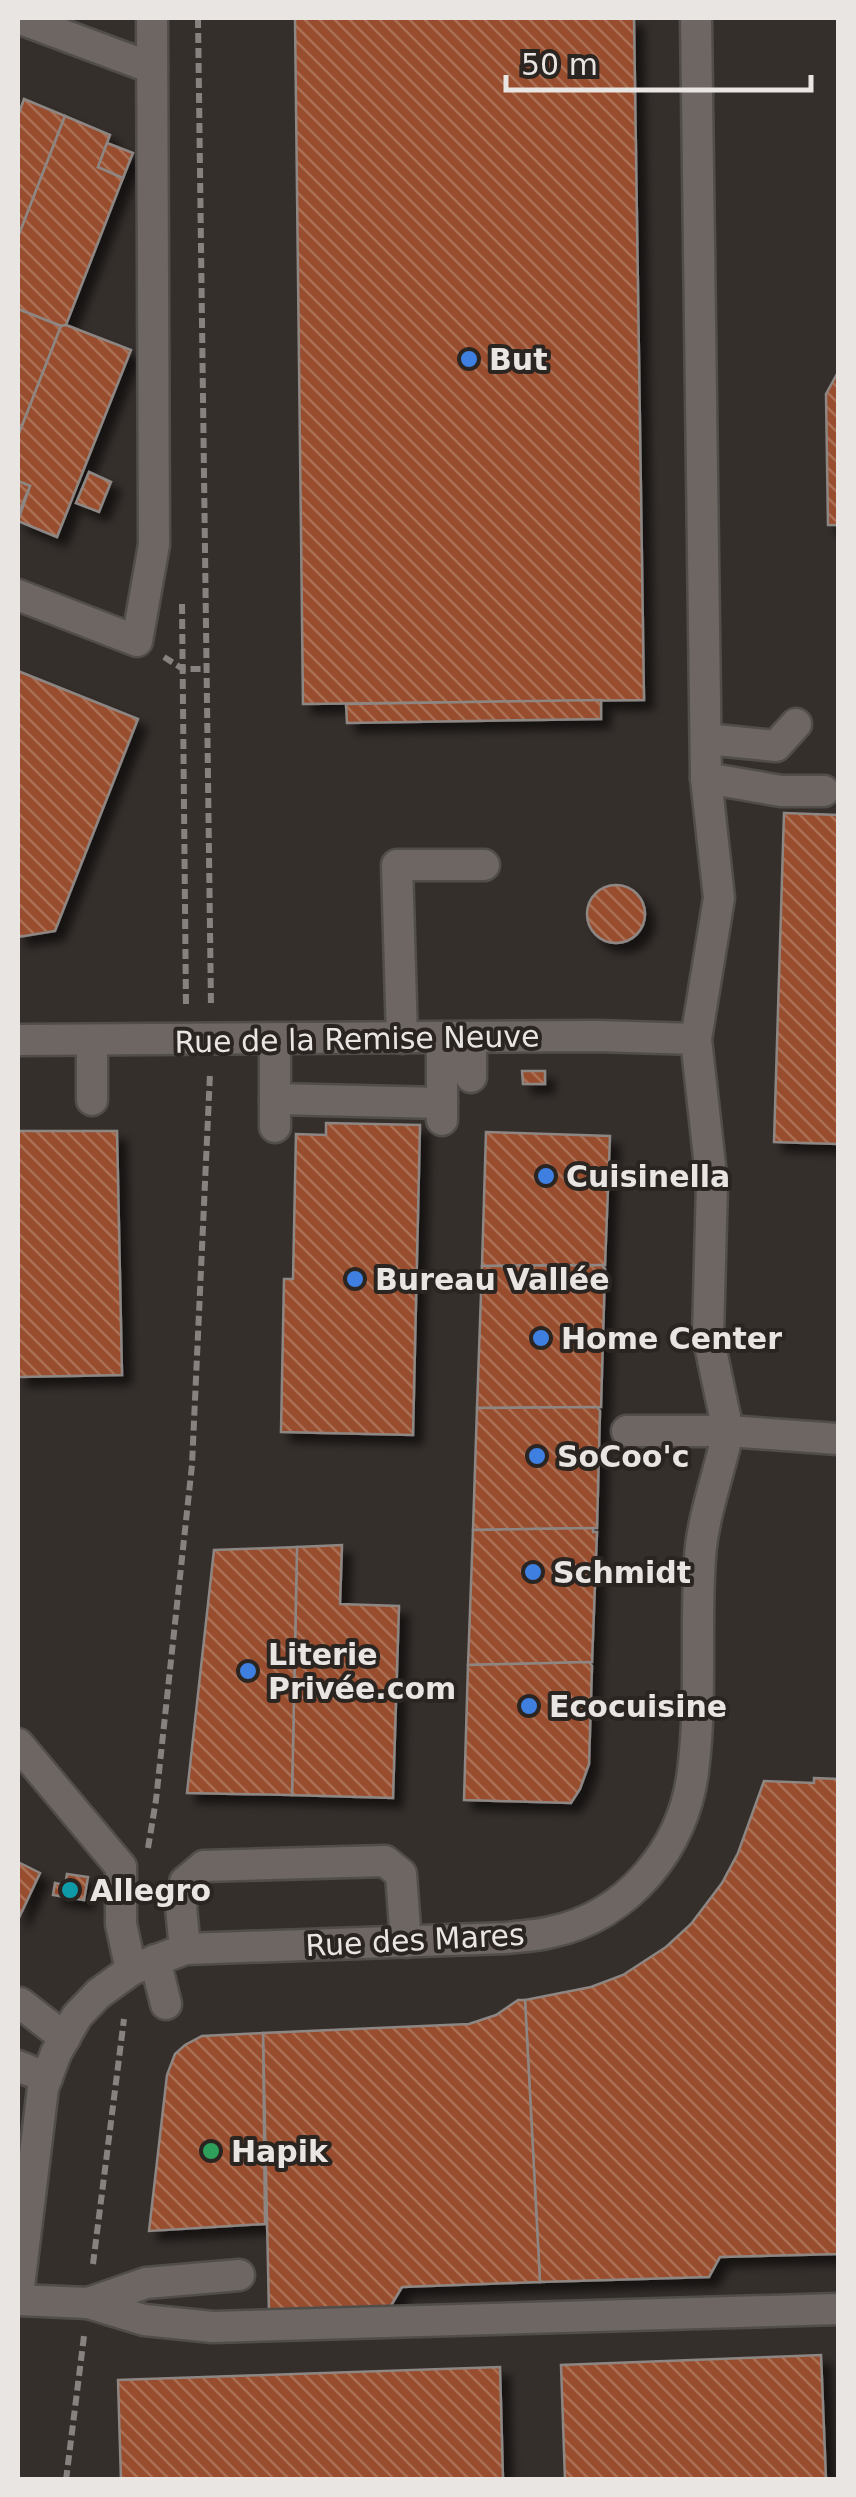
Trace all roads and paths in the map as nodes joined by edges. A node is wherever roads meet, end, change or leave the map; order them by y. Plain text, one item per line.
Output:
1 (18, 18) edge
2 (152, 18) edge
3 (198, 18) edge
4 (696, 18) edge
5 (152, 68) junction
6 (18, 596) edge
7 (796, 724) dead end
8 (706, 739) junction
9 (706, 778) junction
10 (824, 791) dead end
11 (484, 865) dead end
12 (402, 1038) junction
13 (457, 1038) junction
14 (696, 1039) junction
15 (18, 1040) edge
16 (275, 1040) junction
17 (92, 1041) junction
18 (211, 1041) junction
19 (471, 1078) dead end
20 (92, 1100) dead end
21 (627, 1432) dead end
22 (728, 1432) junction
23 (838, 1439) edge
24 (18, 1744) edge
25 (146, 1860) dead end
26 (406, 1942) junction
27 (184, 1949) junction
28 (143, 1964) junction
29 (20, 2003) edge
30 (166, 2004) dead end
31 (65, 2038) junction
32 (18, 2066) edge
33 (46, 2078) junction
34 (22, 2207) edge
35 (239, 2276) dead end
36 (18, 2298) edge
37 (88, 2303) junction
38 (838, 2309) edge
39 (66, 2480) edge

1 - 5 street
2 - 5 street
3 - 18 path
4 - 8 street
5 - 6 street
7 - 8 street
8 - 9 street
9 - 10 street
9 - 14 street
11 - 12 street
12 - 13 street, Rue de la Remise Neuve
12 - 16 street, Rue de la Remise Neuve
13 - 14 street, Rue de la Remise Neuve
13 - 16 street
13 - 19 street
14 - 22 street
15 - 17 street, Rue de la Remise Neuve
16 - 18 street, Rue de la Remise Neuve
17 - 18 street, Rue de la Remise Neuve
17 - 20 street
18 - 25 path
21 - 22 street
22 - 23 street
22 - 26 street, Rue des Mares
24 - 28 street
26 - 27 street, Rue des Mares
26 - 27 street
27 - 28 street, Rue des Mares
28 - 30 street
28 - 31 street, Rue des Mares
28 - 37 path
29 - 31 street
31 - 33 street, Rue des Mares
32 - 33 street
33 - 34 street, Rue des Mares
34 - 36 street, Rue des Mares
35 - 37 street
36 - 37 street
37 - 38 street
37 - 39 path

